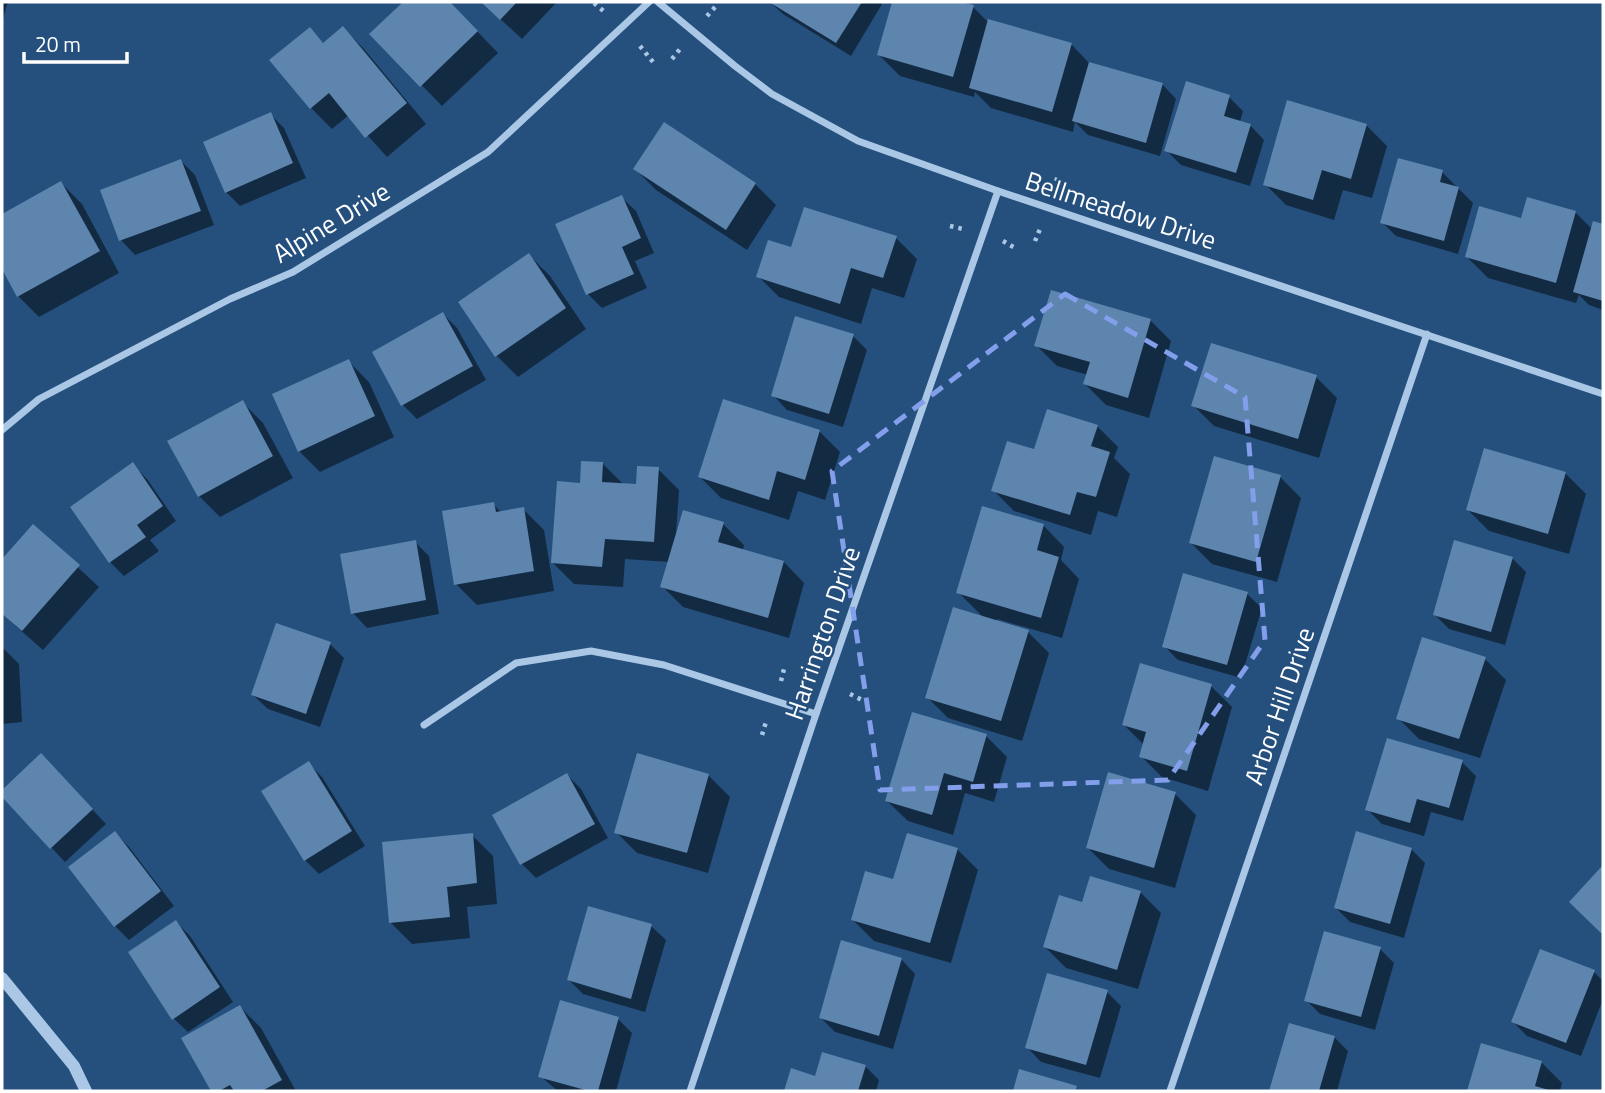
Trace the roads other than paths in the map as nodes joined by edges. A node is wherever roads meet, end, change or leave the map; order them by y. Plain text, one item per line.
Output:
1 (649, 2) edge
2 (658, 2) edge
3 (998, 191) junction
4 (1427, 334) junction
5 (1603, 394) edge
6 (2, 430) edge
7 (816, 714) junction
8 (424, 725) dead end
9 (2, 978) edge
10 (86, 1091) edge
11 (690, 1091) edge
12 (1170, 1091) edge

1 - 6 street, Alpine Drive
2 - 3 street, Bellmeadow Drive
3 - 4 street, Bellmeadow Drive
3 - 7 street, Harrington Drive
4 - 5 street, Bellmeadow Drive
4 - 12 street, Arbor Hill Drive
7 - 8 street
7 - 11 street, Harrington Drive
9 - 10 street

